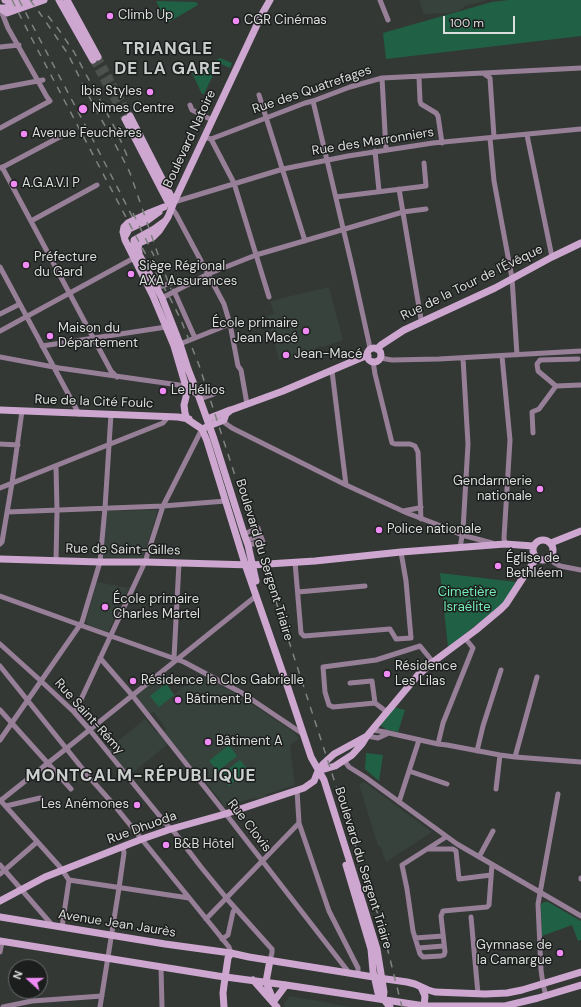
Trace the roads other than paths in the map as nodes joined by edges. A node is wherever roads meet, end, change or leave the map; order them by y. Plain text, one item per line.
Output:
1 (5, 0) edge
2 (14, 0) edge
3 (27, 0) edge
4 (44, 0) edge
5 (59, 0) edge
6 (67, 0) edge
7 (270, 0) edge
8 (380, 0) edge
9 (0, 8) edge
10 (388, 20) dead end
11 (18, 45) junction
12 (0, 47) edge
13 (581, 68) edge
14 (483, 74) junction
15 (419, 77) junction
16 (382, 78) junction
17 (40, 81) junction
18 (0, 88) edge
19 (259, 94) dead end
20 (313, 101) junction
21 (190, 105) dead end
22 (127, 117) tunnel mouth
23 (267, 117) junction
24 (212, 120) junction
25 (0, 128) edge
26 (581, 129) edge
27 (69, 132) dead end
28 (527, 134) junction
29 (492, 137) junction
30 (208, 138) junction
31 (442, 142) junction
32 (386, 150) junction
33 (375, 151) junction
34 (327, 160) junction
35 (424, 163) dead end
36 (1, 168) edge
37 (283, 169) junction
38 (234, 183) junction
39 (97, 185) dead end
40 (399, 189) junction
41 (379, 191) junction
42 (336, 197) junction
43 (170, 205) junction
44 (426, 208) dead end
45 (403, 212) junction
46 (31, 221) junction
47 (165, 221) junction
48 (343, 230) junction
49 (305, 241) junction
50 (581, 243) edge
51 (134, 247) joint
52 (256, 254) junction
53 (137, 257) junction
54 (552, 257) junction
55 (0, 267) edge
56 (208, 274) junction
57 (512, 278) junction
58 (171, 283) dead end
59 (157, 288) junction
60 (174, 291) junction
61 (70, 293) junction
62 (269, 297) dead end
63 (162, 298) junction
64 (20, 304) junction
65 (0, 314) edge
66 (26, 317) junction
67 (421, 322) junction
68 (230, 324) junction
69 (166, 327) junction
70 (0, 331) edge
71 (94, 338) junction
72 (195, 338) junction
73 (180, 344) junction
74 (42, 346) junction
75 (372, 351) junction
76 (581, 352) edge
77 (517, 355) junction
78 (502, 356) junction
79 (0, 357) edge
80 (463, 358) junction
81 (578, 359) dead end
82 (377, 360) junction
83 (54, 367) junction
84 (332, 371) junction
85 (118, 377) junction
86 (581, 385) edge
87 (556, 386) junction
88 (186, 387) junction
89 (214, 394) dead end
90 (200, 398) junction
91 (247, 404) junction
92 (0, 410) edge
93 (231, 410) junction
94 (22, 411) junction
95 (79, 414) junction
96 (111, 414) junction
97 (168, 417) junction
98 (191, 420) junction
99 (208, 420) junction
100 (224, 420) junction
101 (202, 429) junction
102 (533, 433) dead end
103 (0, 444) edge
104 (18, 445) junction
105 (109, 445) junction
106 (56, 466) junction
107 (12, 483) junction
108 (346, 485) junction
109 (0, 488) edge
110 (226, 501) junction
111 (163, 506) junction
112 (421, 507) junction
113 (105, 508) junction
114 (57, 510) junction
115 (403, 511) junction
116 (7, 512) junction
117 (421, 519) junction
118 (436, 524) junction
119 (581, 531) edge
120 (244, 534) junction
121 (260, 535) junction
122 (462, 535) junction
123 (247, 543) junction
124 (551, 543) junction
125 (0, 544) edge
126 (501, 544) junction
127 (477, 546) junction
128 (534, 546) junction
129 (460, 548) junction
130 (402, 552) junction
131 (537, 558) junction
132 (0, 559) edge
133 (548, 559) junction
134 (56, 561) junction
135 (100, 562) junction
136 (145, 562) junction
137 (295, 562) junction
138 (179, 563) junction
139 (249, 564) junction
140 (581, 570) edge
141 (365, 586) dead end
142 (298, 592) junction
143 (0, 596) edge
144 (256, 596) junction
145 (80, 626) junction
146 (110, 636) junction
147 (465, 638) junction
148 (0, 644) edge
149 (100, 658) junction
150 (176, 658) junction
151 (433, 662) junction
152 (1, 670) edge
153 (501, 670) dead end
154 (537, 677) dead end
155 (41, 681) junction
156 (350, 683) dead end
157 (132, 695) junction
158 (28, 700) junction
159 (375, 703) junction
160 (0, 710) edge
161 (74, 712) junction
162 (387, 712) junction
163 (382, 719) junction
164 (12, 723) junction
165 (89, 729) junction
166 (373, 730) junction
167 (387, 733) junction
168 (303, 734) junction
169 (367, 736) junction
170 (381, 737) junction
171 (0, 740) edge
172 (360, 740) junction
173 (419, 740) junction
174 (438, 744) junction
175 (67, 748) junction
176 (477, 751) junction
177 (500, 755) junction
178 (347, 756) junction
179 (515, 757) junction
180 (581, 762) edge
181 (48, 763) junction
182 (353, 769) junction
183 (318, 771) junction
184 (409, 771) junction
185 (447, 784) dead end
186 (496, 789) dead end
187 (71, 790) dead end
188 (297, 790) junction
189 (558, 794) dead end
190 (40, 798) dead end
191 (0, 800) edge
192 (399, 802) junction
193 (6, 806) junction
194 (225, 814) junction
195 (299, 823) junction
196 (171, 829) junction
197 (493, 831) dead end
198 (446, 837) junction
199 (142, 839) junction
200 (37, 842) junction
201 (123, 847) junction
202 (428, 848) junction
203 (478, 857) junction
204 (262, 861) junction
205 (492, 864) junction
206 (0, 865) edge
207 (5, 870) junction
208 (62, 871) junction
209 (0, 874) edge
210 (491, 875) junction
211 (69, 880) junction
212 (119, 888) junction
213 (21, 889) junction
214 (540, 893) junction
215 (189, 898) junction
216 (226, 898) junction
217 (0, 901) edge
218 (236, 909) junction
219 (581, 916) edge
220 (0, 917) edge
221 (471, 917) dead end
222 (206, 920) junction
223 (54, 926) junction
224 (62, 927) junction
225 (111, 935) junction
226 (443, 936) junction
227 (415, 938) junction
228 (222, 939) junction
229 (1, 941) edge
230 (444, 946) junction
231 (418, 948) junction
232 (230, 950) junction
233 (0, 952) edge
234 (108, 958) junction
235 (270, 960) junction
236 (161, 967) junction
237 (581, 972) edge
238 (347, 973) junction
239 (358, 974) junction
240 (225, 977) junction
241 (378, 978) junction
242 (253, 980) junction
243 (266, 982) junction
244 (543, 984) junction
245 (286, 985) junction
246 (581, 985) edge
247 (422, 987) junction
248 (478, 994) junction
249 (102, 996) junction
250 (546, 996) junction
251 (383, 999) junction
252 (276, 1004) edge
253 (424, 1006) edge
254 (4, 1007) edge
255 (100, 1007) edge
256 (162, 1007) edge
257 (224, 1007) edge
258 (390, 1007) edge
259 (505, 1007) edge

1 - 2 main road
3 - 9 main road
4 - 9 main road
5 - 6 main road
7 - 24 main road, Boulevard Natoire
8 - 10 street
9 - 11 street
11 - 12 street
11 - 17 street
13 - 14 street, Rue des Quatrefages
14 - 15 street, Rue des Quatrefages
14 - 29 street
15 - 16 street, Rue des Quatrefages
15 - 31 street
16 - 20 street, Rue des Quatrefages
16 - 32 street
17 - 18 street
17 - 25 street
19 - 23 street
20 - 23 street, Rue des Quatrefages
20 - 34 street
21 - 24 street
22 - 43 main road
23 - 30 street, Rue des Quatrefages
23 - 37 street
24 - 30 main road, Boulevard Natoire
26 - 28 street, Rue des Marronniers
27 - 36 street
28 - 29 street, Rue des Marronniers
28 - 54 street
29 - 31 street, Rue des Marronniers
29 - 57 street
30 - 38 street
30 - 43 main road, Boulevard Natoire
31 - 32 street, Rue des Marronniers
32 - 33 street, Rue des Marronniers
33 - 34 street, Rue des Marronniers
33 - 41 street
34 - 37 street, Rue des Marronniers
34 - 42 street
35 - 40 street
36 - 46 street
37 - 38 street, Rue des Marronniers
37 - 49 street
38 - 43 street, Rue des Marronniers
38 - 52 street
39 - 46 street
40 - 41 street
40 - 45 street
41 - 42 street
42 - 48 street
43 - 47 main road, Boulevard Natoire
43 - 53 main road, Boulevard du Sergent Triaire
43 - 56 street
44 - 45 street
45 - 48 street
45 - 67 street
46 - 61 street
47 - 51 main road, Boulevard Natoire
47 - 53 main road
48 - 49 street
48 - 75 street
49 - 52 street
50 - 54 main road, Rue de la Tour de l'Évêque
51 - 53 main road, Boulevard du Sergent Triaire
52 - 56 street
52 - 62 street
53 - 59 main road, Boulevard du Sergent Triaire
53 - 61 street
53 - 69 main road, Boulevard du Sergent Triaire
54 - 57 main road, Rue de la Tour de l'Évêque
55 - 64 street
56 - 60 street
56 - 68 street
57 - 67 main road, Rue de la Tour de l'Évêque
57 - 77 street
58 - 59 street
59 - 63 main road, Boulevard du Sergent Triaire
60 - 63 street
60 - 72 street
61 - 66 street
61 - 71 street
63 - 73 main road, Boulevard du Sergent Triaire
64 - 65 street
64 - 66 street
66 - 70 street
66 - 74 street
67 - 75 main road, Rue de la Tour de l'Évêque
68 - 72 street
68 - 91 street
69 - 71 street
69 - 88 main road, Boulevard du Sergent Triaire
71 - 74 street
71 - 85 street
72 - 73 street
73 - 90 main road, Boulevard du Sergent Triaire
74 - 83 street
75 - 82 main road
75 - 82 main road
75 - 84 main road, Rue de la Tour de l'Évêque
76 - 77 street
77 - 78 street
78 - 80 street
78 - 126 street
79 - 83 street
80 - 82 street
80 - 122 street
81 - 87 street
82 - 112 street
83 - 85 street
83 - 95 street
84 - 91 main road, Rue de la Tour de l'Évêque
84 - 108 street
85 - 88 street
86 - 87 street
87 - 102 street
88 - 90 street
88 - 98 main road, Boulevard du Sergent Triaire
89 - 90 street
90 - 99 main road, Boulevard du Sergent Triaire
91 - 93 main road, Rue de la Tour de l'Évêque
92 - 94 main road, Rue de la Cité Foulc
93 - 99 main road, Rue de la Tour de l'Évêque
93 - 100 main road
94 - 95 main road, Rue de la Cité Foulc
94 - 104 street
95 - 96 main road, Rue de la Cité Foulc
96 - 97 main road, Rue de la Cité Foulc
96 - 105 street
97 - 98 main road, Rue de la Cité Foulc
97 - 105 street
98 - 99 main road
98 - 101 main road
99 - 100 main road
99 - 101 main road
99 - 120 main road, Boulevard du Sergent Triaire
100 - 108 street
101 - 110 main road, Boulevard du Sergent Triaire
101 - 111 street
103 - 104 street
104 - 107 street
105 - 106 street
105 - 113 street
106 - 107 street
106 - 114 street
107 - 109 street
107 - 116 street
108 - 115 street
110 - 111 street
110 - 139 main road, Boulevard du Sergent Triaire
111 - 113 street
111 - 136 street
112 - 115 street
112 - 117 street
112 - 118 street
113 - 114 street
113 - 135 street
114 - 116 street
114 - 134 street
115 - 117 street
116 - 125 street
117 - 118 street
118 - 122 street
119 - 124 main road
120 - 121 street, Boulevard du Sergent Triaire
120 - 123 main road, Boulevard du Sergent Triaire
121 - 123 street
121 - 123 street, Boulevard du Sergent Triaire
122 - 126 street
122 - 127 street
122 - 129 street
123 - 139 main road, Boulevard du Sergent Triaire
124 - 128 main road
124 - 133 main road
126 - 127 main road, Rue de Saint-Gilles
126 - 128 main road, Rue de Saint-Gilles
127 - 129 main road, Rue de Saint-Gilles
128 - 131 main road
129 - 130 main road, Rue de Saint-Gilles
130 - 137 main road, Rue de Saint-Gilles
130 - 142 street
131 - 133 main road
131 - 147 main road
132 - 134 main road, Rue de Saint-Gilles
133 - 140 street
134 - 135 main road, Rue de Saint-Gilles
135 - 136 main road, Rue de Saint-Gilles
135 - 145 street
136 - 138 main road, Rue de Saint-Gilles
136 - 146 street
137 - 139 main road, Rue de Saint-Gilles
137 - 142 street
138 - 139 main road, Rue de Saint-Gilles
138 - 150 street
139 - 144 main road, Boulevard du Sergent Triaire
139 - 183 main road, Boulevard du Sergent Triaire
141 - 142 street
143 - 145 street
144 - 150 street
144 - 168 main road, Boulevard du Sergent Triaire
145 - 146 street
145 - 155 street
146 - 149 street
146 - 150 street
147 - 151 main road
147 - 174 street
148 - 155 street, Rue Saint-Rémy
149 - 157 street, Rue Clovis
149 - 161 street
150 - 157 street
150 - 168 street
151 - 159 street
151 - 162 main road
152 - 158 street
153 - 176 street
154 - 179 street
155 - 158 street
155 - 161 street, Rue Saint-Rémy
156 - 159 street
157 - 165 street
157 - 194 street, Rue Clovis
158 - 164 street
158 - 175 street
159 - 162 street
160 - 164 street
161 - 165 street, Rue Saint-Rémy
162 - 163 main road
163 - 166 main road
163 - 167 street
164 - 171 street
164 - 181 street
165 - 175 street
165 - 196 street, Rue Saint-Rémy
166 - 167 street
166 - 169 main road
166 - 170 street
167 - 170 street
167 - 173 street
168 - 183 main road, Boulevard du Sergent Triaire
169 - 170 street
169 - 172 main road
169 - 178 main road
172 - 178 main road
172 - 183 main road, Rue Dhuoda
173 - 174 street
173 - 184 street
174 - 176 street
175 - 181 street
175 - 199 street
176 - 177 street
177 - 179 street
177 - 186 street
178 - 182 street
178 - 182 street
178 - 183 main road
179 - 180 street
181 - 187 street
181 - 191 street
182 - 192 street
183 - 188 main road, Rue Dhuoda
183 - 241 main road, Boulevard du Sergent Triaire
184 - 185 street
184 - 192 street
188 - 194 main road, Rue Dhuoda
188 - 195 street
189 - 214 street
190 - 193 street
191 - 193 street
192 - 198 street
193 - 200 street
194 - 196 main road, Rue Dhuoda
194 - 204 street, Rue Clovis
195 - 204 street
195 - 239 street
196 - 199 main road, Rue Dhuoda
196 - 216 street, Rue Saint-Rémy
197 - 203 street
198 - 202 street
198 - 203 street
199 - 201 main road, Rue Dhuoda
199 - 215 street
200 - 207 street
200 - 208 street
201 - 208 main road, Rue Dhuoda
201 - 212 street
202 - 210 street
202 - 227 street
203 - 205 street
204 - 216 street
204 - 238 street, Rue Clovis
205 - 210 street
205 - 214 street
206 - 207 street
207 - 209 street
207 - 213 street
208 - 211 street
208 - 213 main road, Rue Dhuoda
210 - 226 street
211 - 212 street
211 - 224 street
212 - 215 street
212 - 225 street
213 - 217 main road, Rue Dhuoda
213 - 223 street
214 - 219 street
214 - 244 street
215 - 222 street
216 - 218 street, Rue Saint-Rémy
216 - 222 street
218 - 228 street
218 - 235 street, Rue Saint-Rémy
220 - 223 main road, Avenue Jean Jaurès
221 - 248 street
222 - 228 street
223 - 224 main road, Avenue Jean Jaurès
224 - 225 main road, Avenue Jean Jaurès
225 - 232 main road, Avenue Jean Jaurès
225 - 234 street
226 - 227 street
226 - 230 street
227 - 231 street
228 - 232 street
229 - 233 street
229 - 234 main road
230 - 231 street
230 - 231 street
232 - 235 main road, Avenue Jean Jaurès
232 - 240 main road
234 - 236 main road
234 - 249 street
235 - 238 main road, Avenue Jean Jaurès
235 - 243 main road
236 - 240 main road
236 - 256 street
237 - 244 main road, Avenue Jean Jaurès
238 - 239 main road, Avenue Jean Jaurès
239 - 241 main road, Avenue Jean Jaurès
240 - 242 main road
240 - 257 main road
241 - 247 main road, Avenue Jean Jaurès
241 - 251 main road, Boulevard du Sergent Triaire
242 - 243 main road
242 - 252 main road
243 - 245 main road
243 - 252 main road
244 - 248 main road, Avenue Jean Jaurès
244 - 250 street
245 - 251 main road
245 - 252 main road
246 - 250 main road
247 - 248 main road, Avenue Jean Jaurès
247 - 253 main road
249 - 254 street
249 - 255 street
250 - 259 main road
251 - 253 main road
251 - 258 main road, Boulevard du Sergent Triaire
253 - 259 main road

